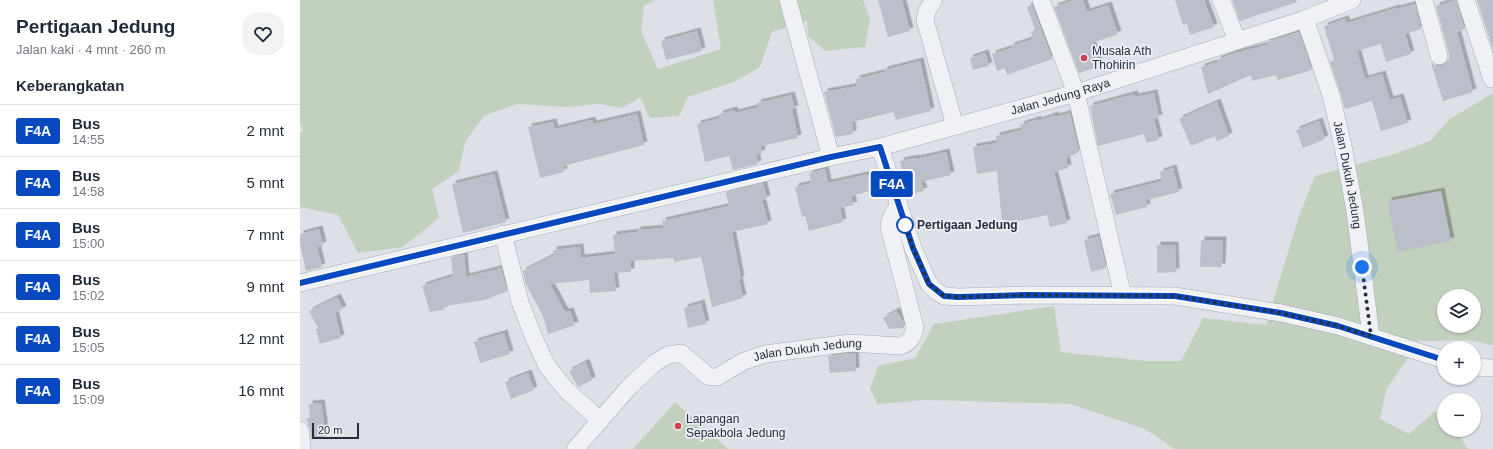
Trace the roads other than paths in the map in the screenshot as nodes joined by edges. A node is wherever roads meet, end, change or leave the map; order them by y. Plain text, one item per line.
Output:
1 (788, 0) edge
2 (934, 0) edge
3 (1041, 0) edge
4 (1221, 0) edge
5 (1352, 0) edge
6 (1424, 0) edge
7 (1466, 0) edge
8 (1305, 19) junction
9 (1237, 40) junction
10 (1439, 56) dead end
11 (1492, 78) edge
12 (1076, 93) junction
13 (956, 126) junction
14 (880, 147) junction
15 (831, 157) junction
16 (899, 205) junction
17 (503, 234) junction
18 (300, 283) edge
19 (1123, 296) junction
20 (1371, 336) junction
21 (1437, 358) edge
22 (1481, 367) edge
23 (1493, 368) edge
24 (600, 420) junction
25 (300, 430) edge
26 (302, 449) edge
27 (575, 449) edge

1 - 15 street
2 - 13 street
3 - 12 street
4 - 9 street
5 - 8 street, Jalan Jedung Raya
6 - 10 street
7 - 11 street
8 - 9 street, Jalan Jedung Raya
8 - 20 street, Jalan Dukuh Jedung
9 - 12 street, Jalan Jedung Raya
12 - 13 street, Jalan Jedung Raya
12 - 19 street
13 - 14 street, Jalan Jedung Raya
14 - 15 street, Jalan Jedung Raya
14 - 16 street
15 - 17 street, Jalan Jedung Raya
16 - 19 street
16 - 24 street, Jalan Dukuh Jedung
17 - 18 street, Jalan Jedung Raya
17 - 24 street
19 - 20 street
20 - 21 street
22 - 23 street
24 - 27 street
25 - 26 street

